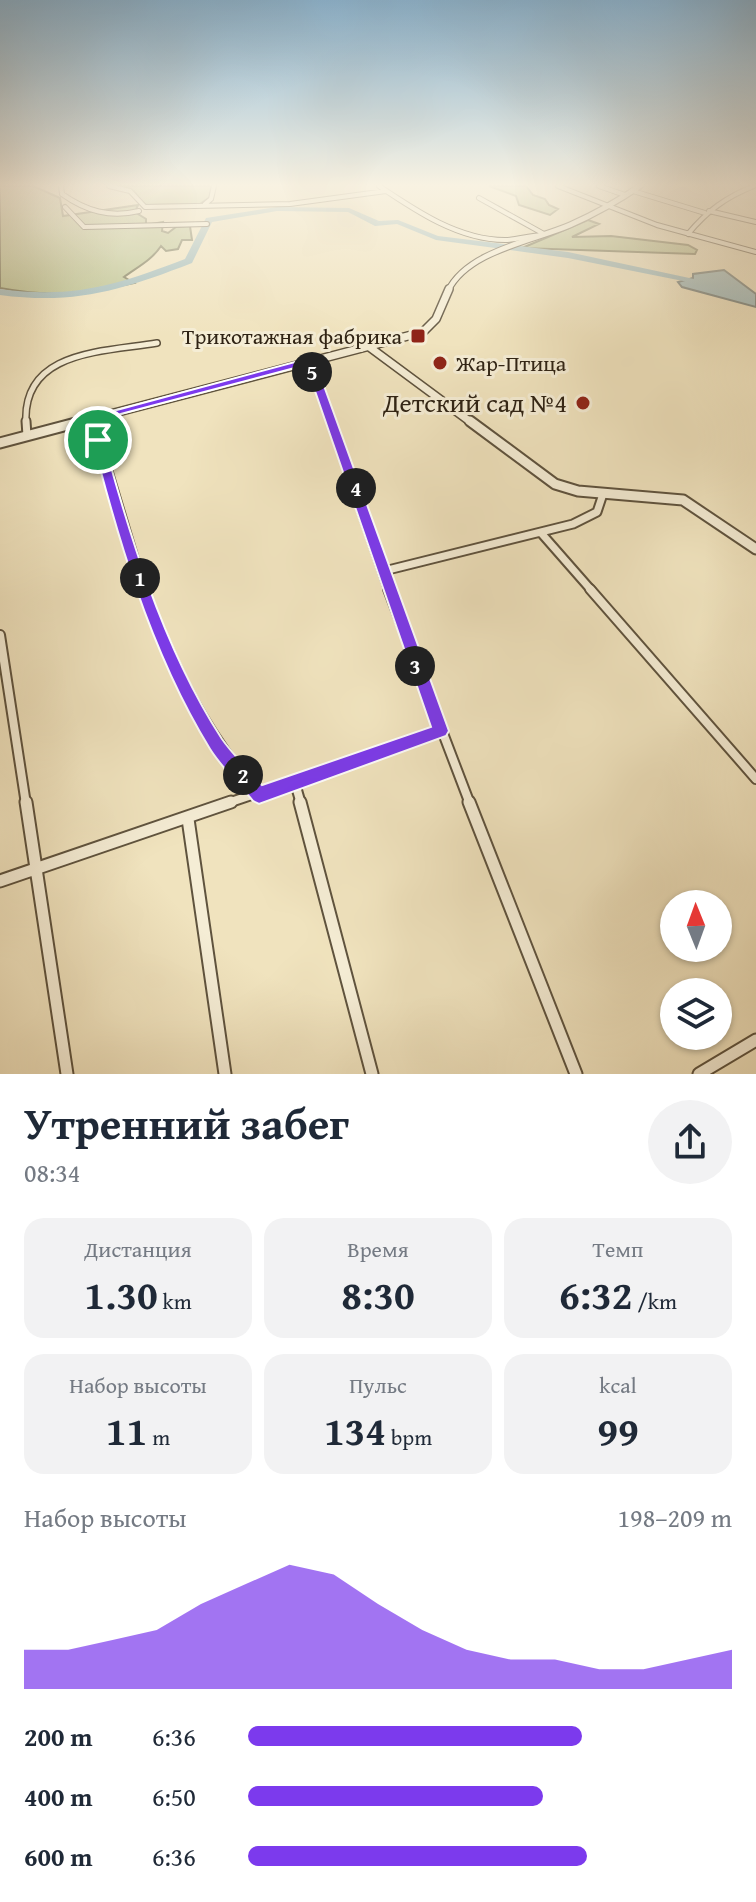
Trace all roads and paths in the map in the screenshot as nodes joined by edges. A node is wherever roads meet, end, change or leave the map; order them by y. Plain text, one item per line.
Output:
1 (485, 236) edge
2 (536, 236) edge
3 (542, 236) edge
4 (696, 236) edge
5 (756, 252) edge
6 (157, 343) dead end
7 (368, 346) junction
8 (310, 361) junction
9 (92, 418) junction
10 (27, 436) junction
11 (0, 443) edge
12 (603, 494) junction
13 (542, 534) junction
14 (756, 549) edge
15 (384, 571) junction
16 (0, 635) edge
17 (440, 731) junction
18 (756, 779) edge
19 (295, 783) junction
20 (259, 795) junction
21 (188, 819) junction
22 (37, 868) junction
23 (0, 881) edge
24 (756, 1040) edge
25 (67, 1074) edge
26 (225, 1074) edge
27 (372, 1074) edge
28 (576, 1074) edge
29 (699, 1074) edge

1 - 2 street
3 - 7 street
4 - 5 street
6 - 10 street
7 - 8 street
7 - 12 street
8 - 9 street
8 - 15 street
9 - 10 street
9 - 20 street
10 - 11 street
12 - 13 street
12 - 14 street
13 - 15 street
13 - 18 street
15 - 17 street
16 - 22 street
17 - 19 street
17 - 28 street
19 - 20 street
19 - 27 street
20 - 21 street
21 - 22 street
21 - 26 street
22 - 23 street
22 - 25 street
24 - 29 street

